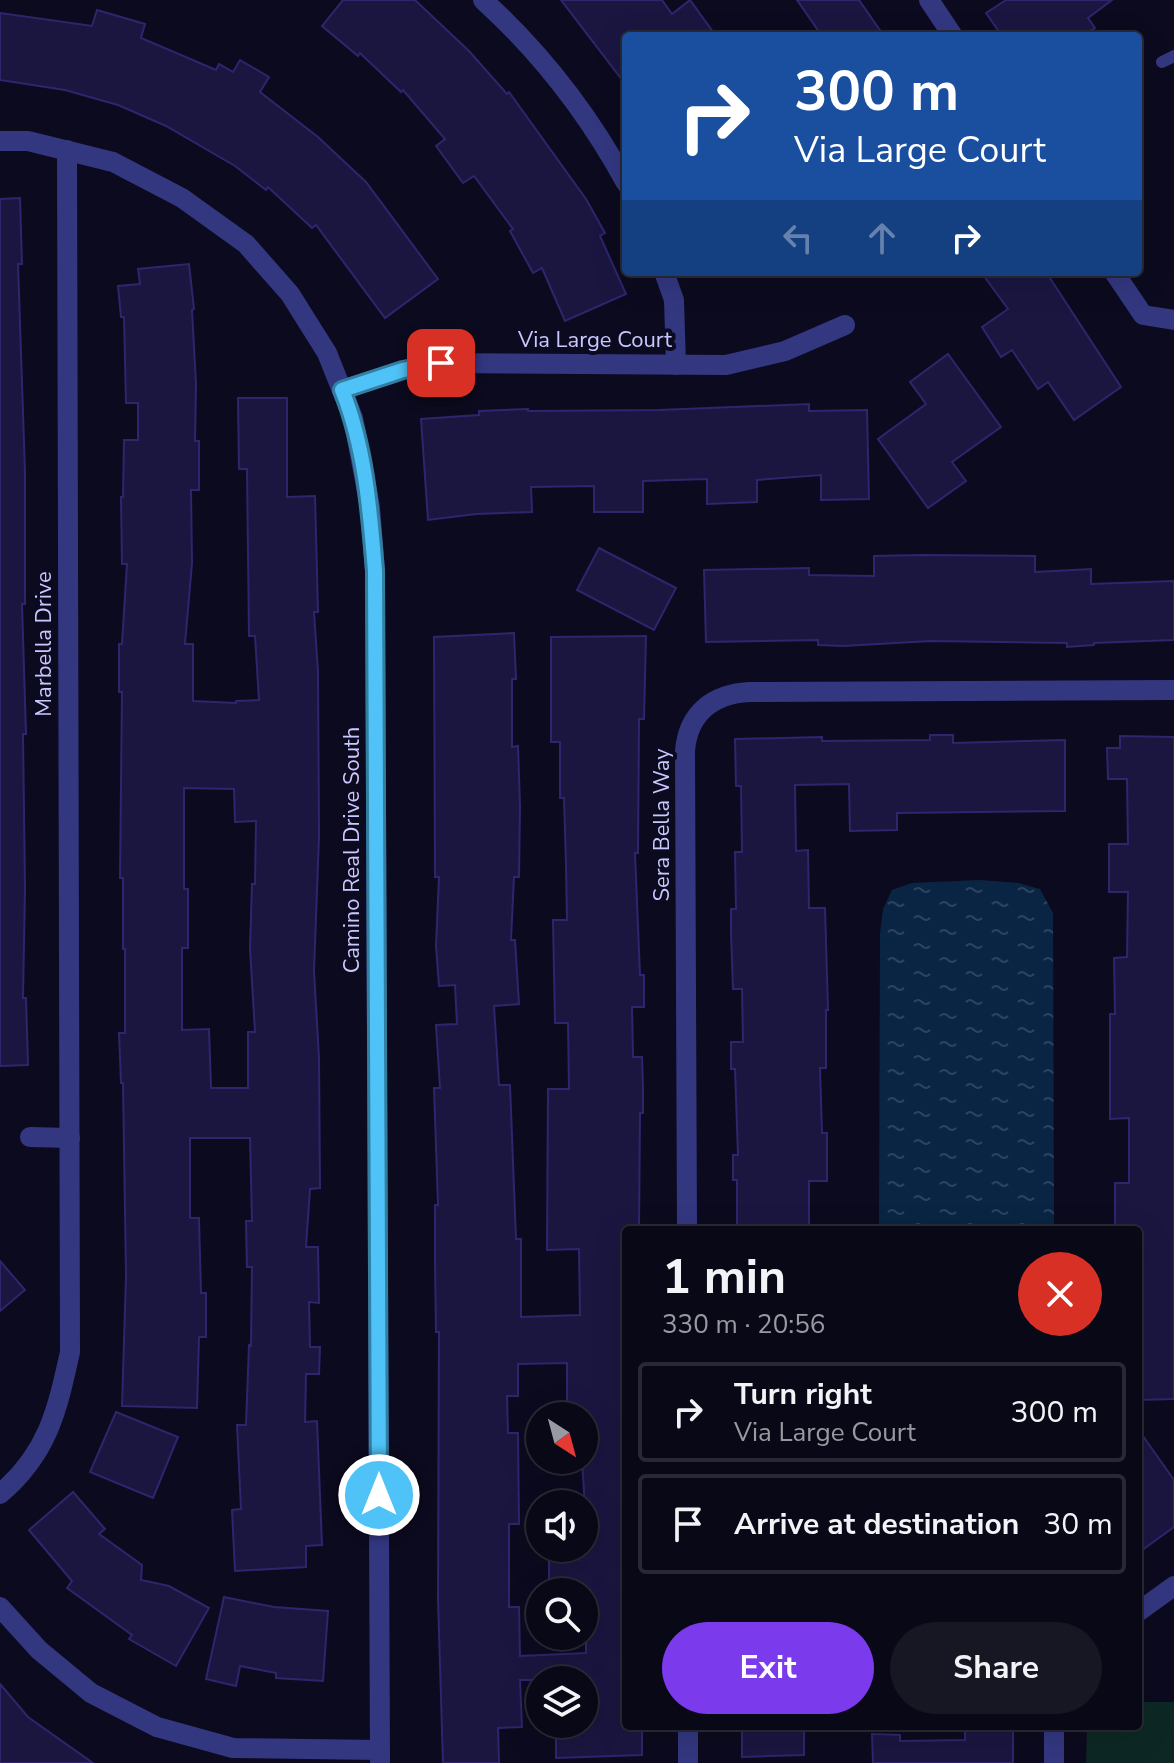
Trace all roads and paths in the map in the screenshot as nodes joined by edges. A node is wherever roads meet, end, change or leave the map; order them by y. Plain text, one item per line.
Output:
1 (483, 0) edge
2 (929, 0) edge
3 (950, 32) edge
4 (0, 141) edge
5 (67, 150) junction
6 (622, 176) edge
7 (665, 276) edge
8 (1117, 276) edge
9 (1174, 320) edge
10 (845, 325) dead end
11 (676, 365) junction
12 (342, 390) junction
13 (1174, 690) edge
14 (30, 1137) dead end
15 (70, 1138) junction
16 (687, 1226) edge
17 (0, 1494) edge
18 (1174, 1586) edge
19 (0, 1607) edge
20 (1142, 1609) edge
21 (688, 1730) edge
22 (1054, 1730) edge
23 (380, 1757) edge
24 (688, 1763) edge
25 (1054, 1763) edge

1 - 6 street
2 - 3 street
4 - 5 street, Camino Real Drive South
5 - 12 street, Camino Real Drive South
5 - 15 street, Marbella Drive
7 - 11 street
8 - 9 street
10 - 11 street, Via Large Court
11 - 12 street, Via Large Court
12 - 23 street, Camino Real Drive South
13 - 16 street, Sera Bella Way
14 - 15 street
15 - 17 street, Marbella Drive
18 - 20 street
19 - 23 street
21 - 24 street
22 - 25 street

